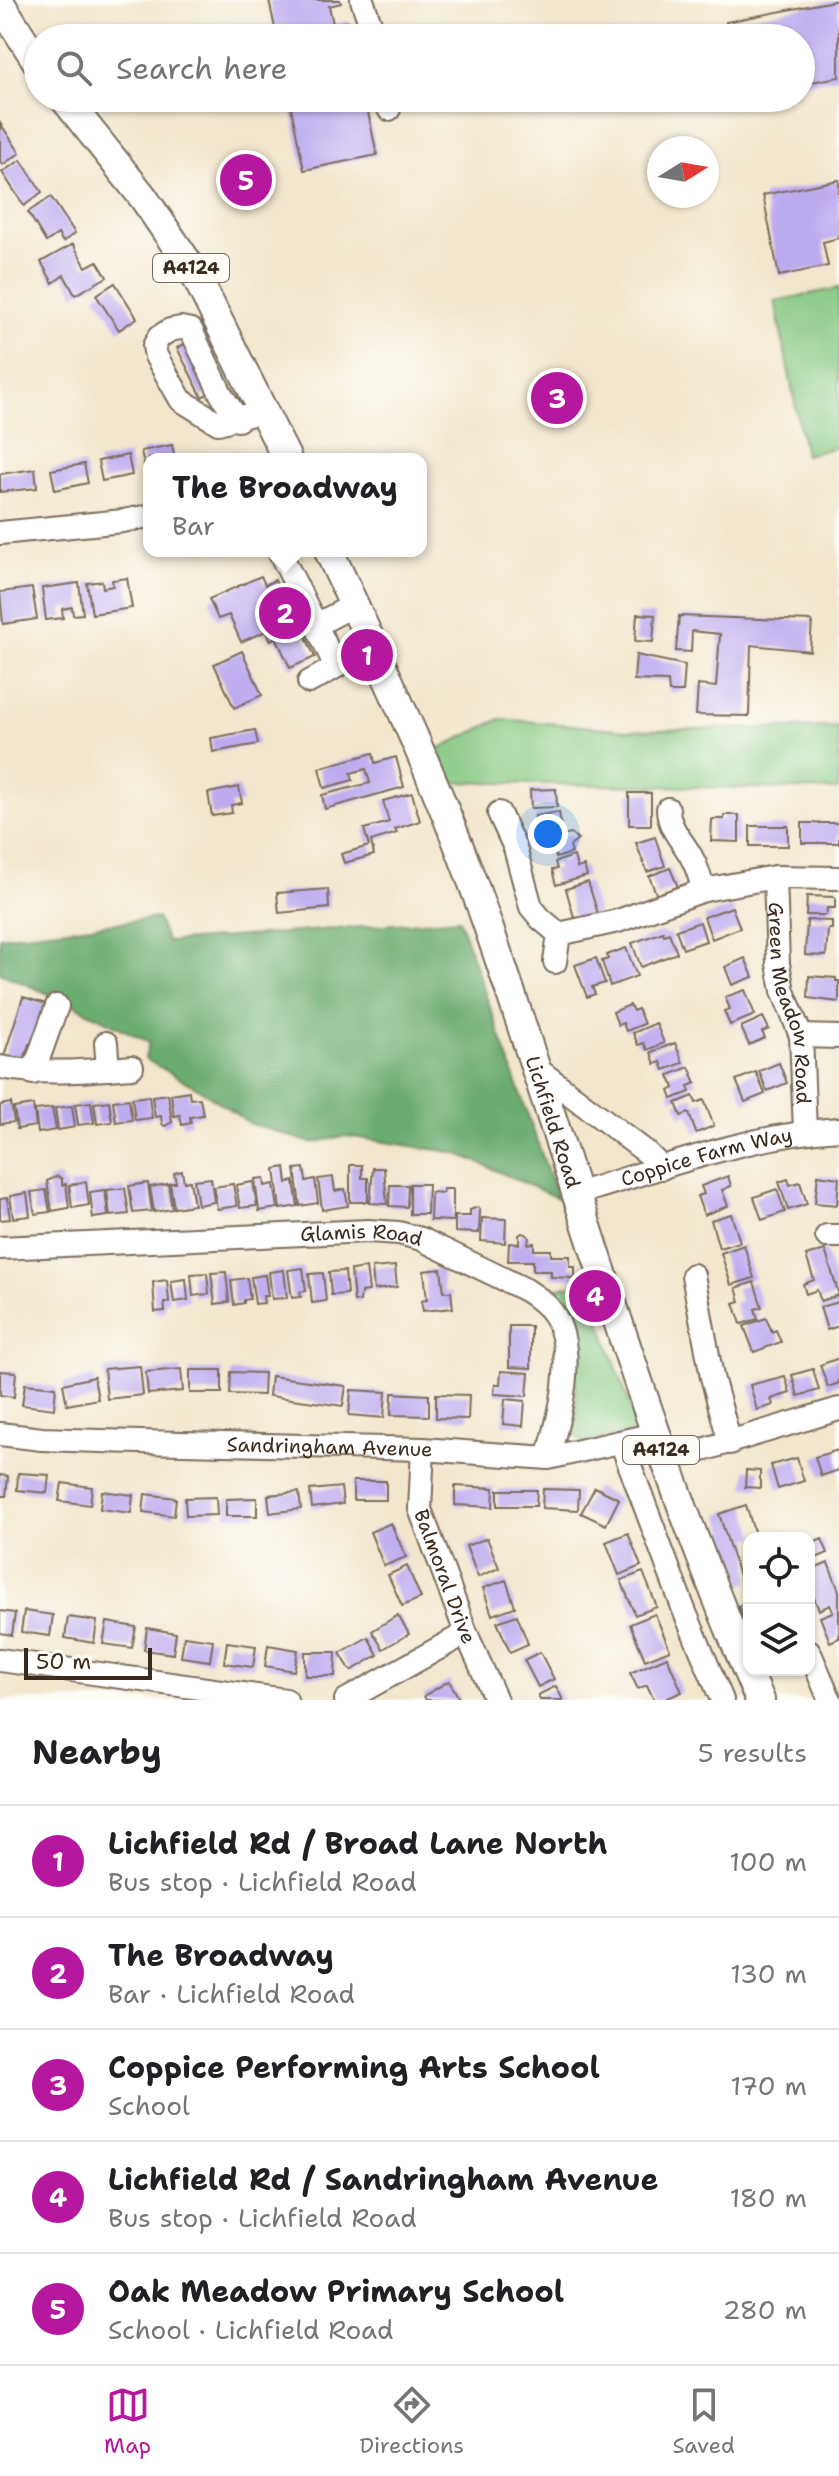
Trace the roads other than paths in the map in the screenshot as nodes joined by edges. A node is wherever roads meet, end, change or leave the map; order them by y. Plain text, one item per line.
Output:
1 (362, 0) edge
2 (0, 3) edge
3 (370, 24) edge
4 (24, 41) edge
5 (75, 112) edge
6 (282, 453) edge
7 (143, 517) edge
8 (0, 533) edge
9 (282, 557) edge
10 (332, 557) edge
11 (354, 605) junction
12 (316, 625) junction
13 (309, 682) dead end
14 (668, 809) dead end
15 (499, 813) dead end
16 (775, 877) junction
17 (839, 878) edge
18 (704, 890) junction
19 (559, 934) junction
20 (555, 962) dead end
21 (57, 1006) dead end
22 (801, 1036) junction
23 (839, 1037) edge
24 (106, 1043) dead end
25 (0, 1067) edge
26 (132, 1067) dead end
27 (536, 1068) junction
28 (108, 1069) junction
29 (33, 1073) junction
30 (839, 1129) edge
31 (805, 1131) junction
32 (662, 1168) junction
33 (576, 1194) junction
34 (0, 1248) edge
35 (693, 1275) dead end
36 (839, 1409) edge
37 (0, 1434) edge
38 (655, 1434) junction
39 (621, 1442) junction
40 (730, 1443) junction
41 (423, 1449) junction
42 (689, 1454) dead end
43 (548, 1458) junction
44 (466, 1633) junction
45 (0, 1660) edge
46 (815, 1665) edge
47 (279, 1700) edge
48 (346, 1700) edge
49 (496, 1700) edge
50 (722, 1700) edge
51 (760, 1700) edge
52 (830, 1700) edge

1 - 3 street
2 - 4 main road
5 - 6 main road, A4124
7 - 8 street
9 - 12 street
10 - 11 main road, Lichfield Road / A4124
11 - 12 street
11 - 27 main road, Lichfield Road / A4124
12 - 13 street
14 - 18 street
15 - 19 street
16 - 17 street
16 - 18 street
16 - 22 street, Green Meadow Road
18 - 19 street
19 - 20 street
21 - 29 street
22 - 23 street
22 - 31 street, Green Meadow Road
24 - 28 street
25 - 29 street
26 - 28 street
27 - 32 street
27 - 33 main road, Lichfield Road / A4124
28 - 29 street
30 - 31 street, Coppice Farm Way
31 - 32 street, Coppice Farm Way
32 - 33 street, Coppice Farm Way
33 - 38 main road, Lichfield Road / A4124
34 - 43 street, Glamis Road
35 - 40 street
36 - 40 street
37 - 41 street, Sandringham Avenue
38 - 39 street, Sandringham Avenue
38 - 51 main road, Lichfield Road / A4124
39 - 43 street, Sandringham Avenue
39 - 50 street
40 - 42 street
41 - 43 street, Sandringham Avenue
41 - 44 street, Balmoral Drive
44 - 48 street
44 - 49 street, Balmoral Drive
45 - 47 street
46 - 52 street

